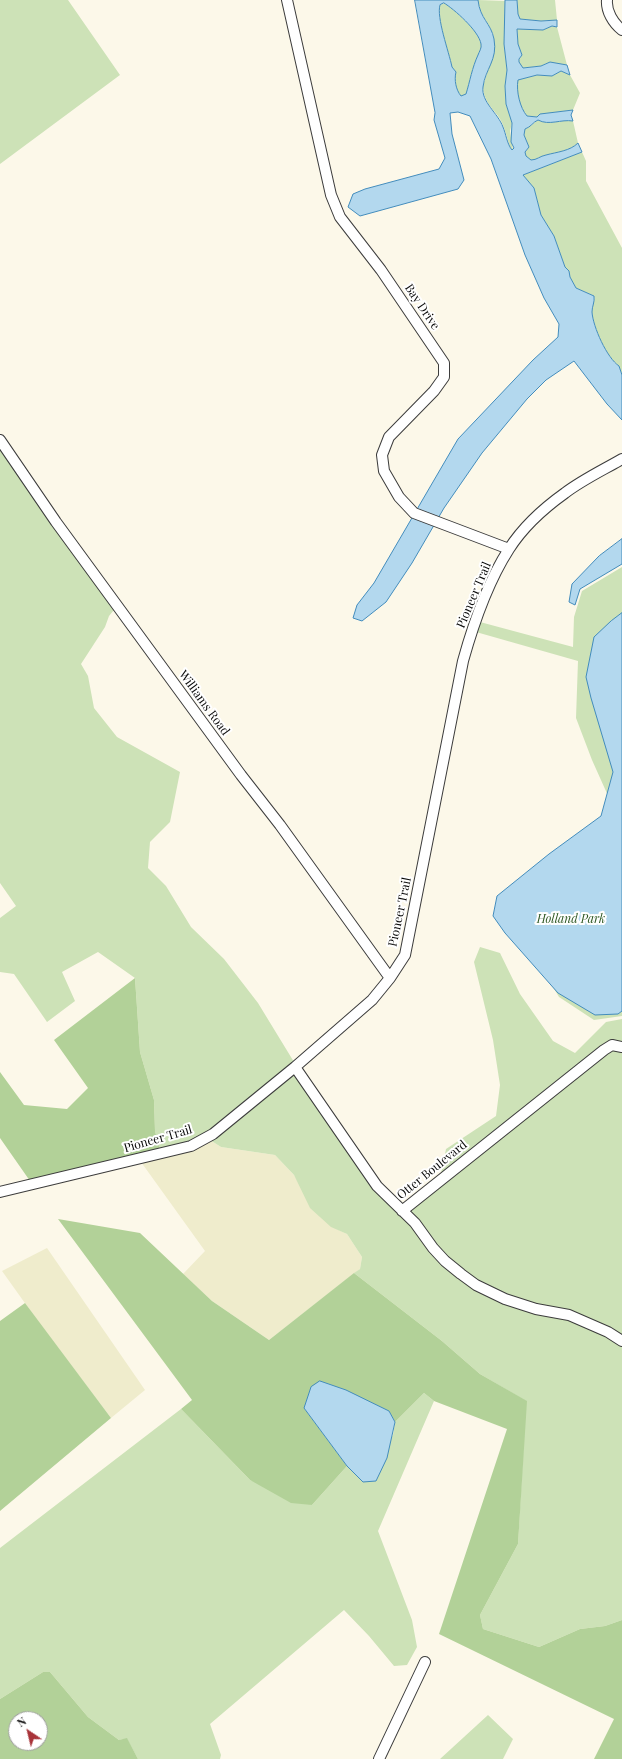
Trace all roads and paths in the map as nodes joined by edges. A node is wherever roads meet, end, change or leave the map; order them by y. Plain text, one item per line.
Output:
1 (287, 0) edge
2 (607, 0) edge
3 (622, 30) edge
4 (0, 440) edge
5 (622, 459) edge
6 (509, 549) junction
7 (390, 978) junction
8 (622, 1047) edge
9 (295, 1067) junction
10 (0, 1192) edge
11 (402, 1211) junction
12 (622, 1341) edge
13 (425, 1662) dead end
14 (379, 1759) edge

1 - 6 street, Bay Drive
2 - 3 street
4 - 7 street, Williams Road
5 - 6 street, Pioneer Trail
6 - 7 street, Pioneer Trail
7 - 9 street, Pioneer Trail
8 - 11 street, Otter Boulevard
9 - 10 street, Pioneer Trail
9 - 11 street, Otter Boulevard
11 - 12 street
13 - 14 street

